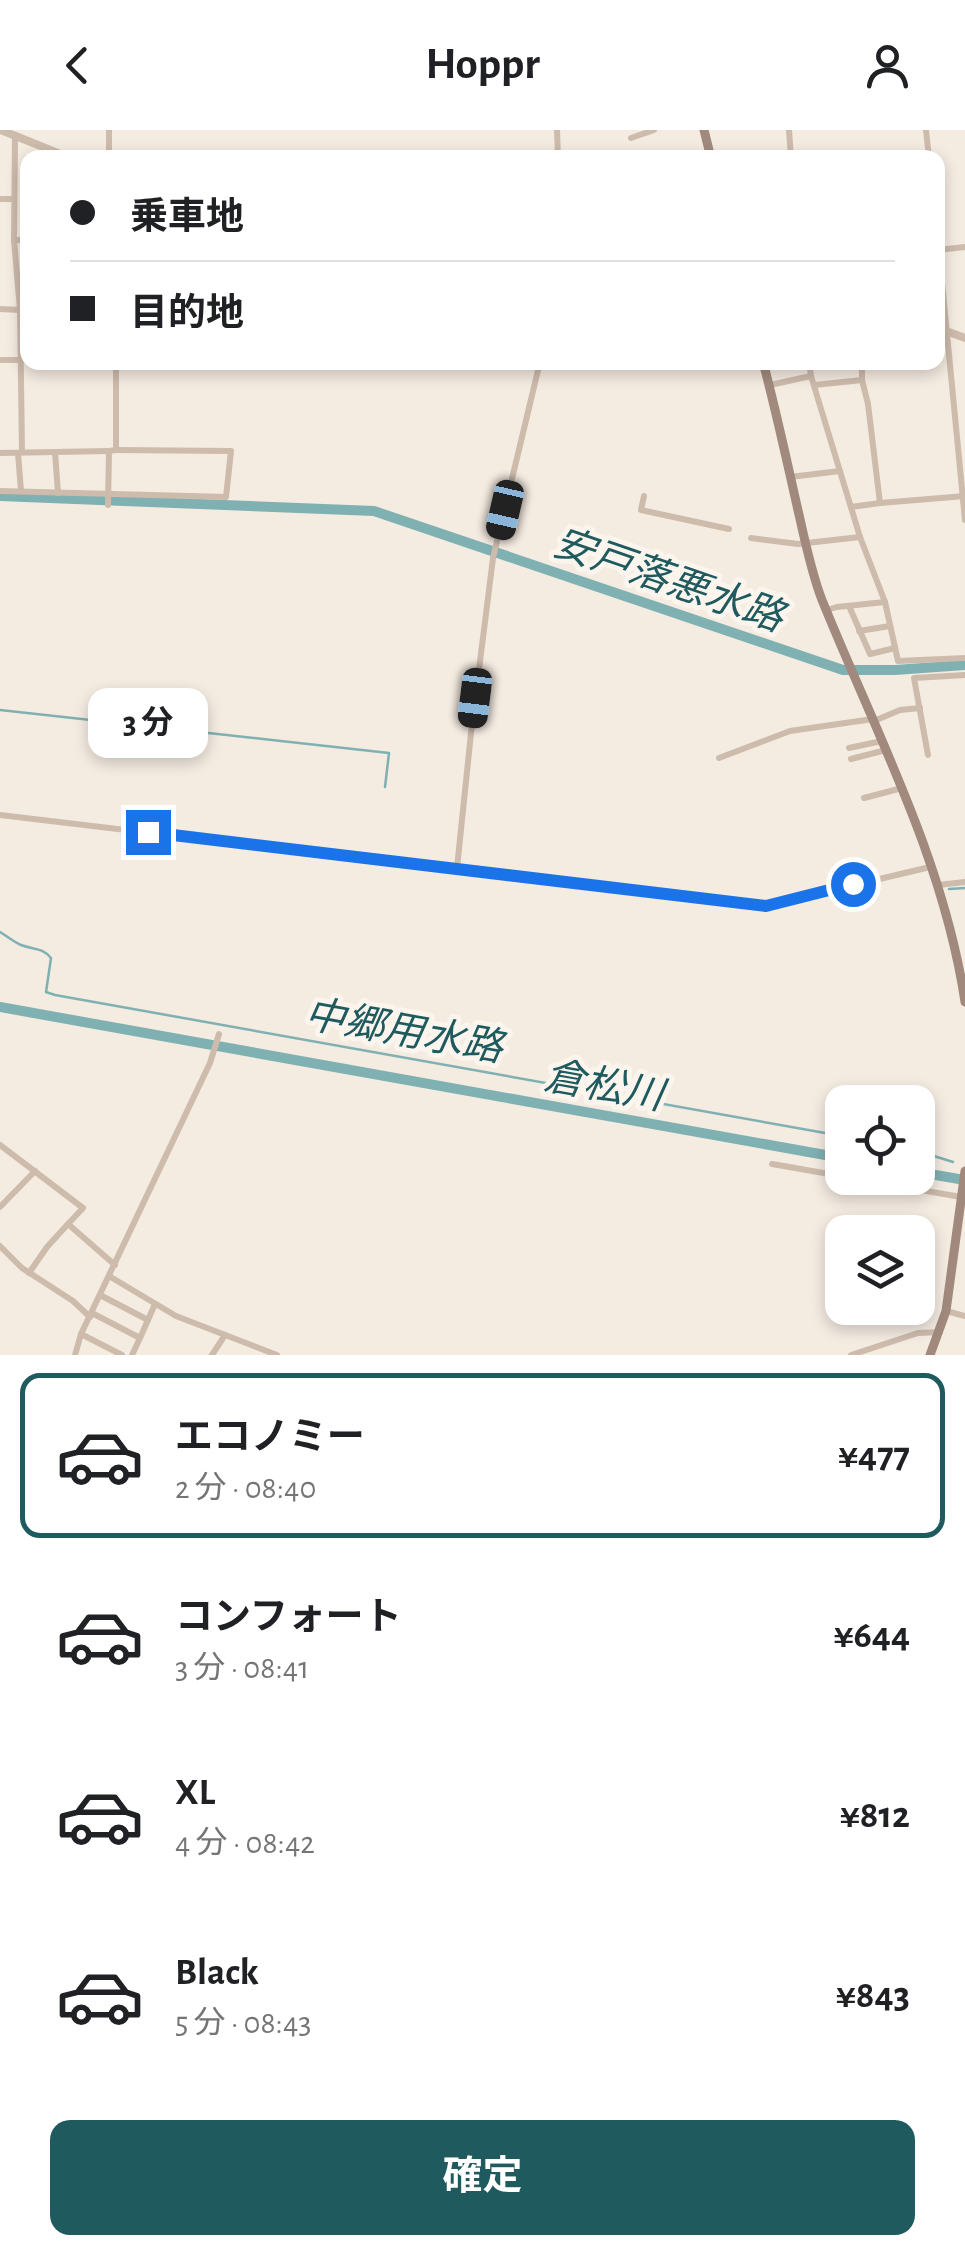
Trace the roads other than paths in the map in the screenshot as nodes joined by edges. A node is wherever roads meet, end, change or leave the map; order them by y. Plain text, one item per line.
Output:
1 (1, 130) edge
2 (654, 130) edge
3 (15, 136) junction
4 (630, 138) dead end
5 (50, 150) edge
6 (0, 199) edge
7 (14, 199) junction
8 (14, 240) junction
9 (20, 240) edge
10 (0, 309) edge
11 (20, 310) junction
12 (945, 352) edge
13 (0, 360) edge
14 (20, 360) junction
15 (116, 370) edge
16 (538, 370) edge
17 (766, 370) edge
18 (810, 370) edge
19 (862, 370) edge
20 (811, 376) junction
21 (862, 380) junction
22 (770, 385) junction
23 (814, 385) junction
24 (112, 450) junction
25 (20, 452) junction
26 (55, 452) junction
27 (0, 453) edge
28 (840, 470) junction
29 (790, 477) junction
30 (0, 491) edge
31 (22, 491) junction
32 (58, 492) junction
33 (108, 494) junction
34 (644, 496) dead end
35 (964, 496) edge
36 (880, 503) junction
37 (108, 504) dead end
38 (851, 507) junction
39 (965, 520) edge
40 (728, 528) dead end
41 (860, 537) junction
42 (751, 538) dead end
43 (805, 543) junction
44 (885, 602) junction
45 (849, 606) junction
46 (827, 610) junction
47 (890, 626) junction
48 (860, 632) junction
49 (895, 648) junction
50 (965, 658) edge
51 (965, 675) edge
52 (920, 708) junction
53 (873, 720) junction
54 (884, 745) junction
55 (849, 748) dead end
56 (928, 755) dead end
57 (719, 758) dead end
58 (851, 759) dead end
59 (902, 788) junction
60 (864, 798) dead end
61 (0, 814) edge
62 (930, 867) junction
63 (457, 868) junction
64 (965, 882) edge
65 (936, 885) junction
66 (965, 1002) edge
67 (220, 1034) dead end
68 (0, 1144) edge
69 (772, 1164) dead end
70 (36, 1170) junction
71 (965, 1171) edge
72 (961, 1197) junction
73 (0, 1206) edge
74 (68, 1224) junction
75 (0, 1246) edge
76 (114, 1264) junction
77 (29, 1273) junction
78 (109, 1276) junction
79 (100, 1295) junction
80 (156, 1304) junction
81 (946, 1312) junction
82 (91, 1315) junction
83 (965, 1316) edge
84 (148, 1320) junction
85 (940, 1332) junction
86 (81, 1334) junction
87 (224, 1335) junction
88 (140, 1338) junction
89 (878, 1350) edge
90 (75, 1355) edge
91 (122, 1355) edge
92 (132, 1355) edge
93 (212, 1355) edge
94 (277, 1355) edge
95 (850, 1355) edge
96 (930, 1355) edge

1 - 3 street
2 - 4 street
3 - 5 street
3 - 7 street
6 - 7 street
7 - 8 street
8 - 9 street
8 - 11 street
10 - 11 street
11 - 14 street
12 - 35 street
13 - 14 street
14 - 25 street
15 - 24 street
16 - 63 street
17 - 22 main road
18 - 20 street
19 - 21 street
20 - 22 street
20 - 23 street
21 - 23 street
21 - 36 street
22 - 29 main road
23 - 28 street
24 - 26 street
24 - 33 street
24 - 33 street
25 - 26 street
25 - 27 street
25 - 31 street
26 - 32 street
28 - 29 street
28 - 38 street
29 - 43 main road
30 - 31 street
31 - 32 street
32 - 33 street
33 - 37 street
34 - 40 street
35 - 36 street
35 - 39 street
36 - 38 street
38 - 41 street
41 - 43 street
41 - 44 street
42 - 43 street
43 - 46 main road
44 - 45 street
44 - 47 street
45 - 46 street
45 - 48 street
46 - 53 main road
47 - 48 street
47 - 49 street
48 - 49 street
49 - 50 street
51 - 52 street
52 - 53 street
52 - 56 street
53 - 54 main road
53 - 57 street
54 - 55 street
54 - 58 street
54 - 59 main road
59 - 60 street
59 - 62 main road
61 - 63 street
62 - 63 street
62 - 65 main road
64 - 65 street
65 - 66 main road
67 - 76 street
68 - 70 street
69 - 72 street
70 - 73 street
70 - 74 street
71 - 72 main road
72 - 81 main road
74 - 76 street
74 - 77 street
75 - 77 street
76 - 78 street
77 - 82 street
78 - 79 street
78 - 80 street
79 - 82 street
79 - 84 street
80 - 84 street
80 - 87 street
81 - 83 street
81 - 85 main road
82 - 86 street
82 - 88 street
84 - 88 street
85 - 89 street
85 - 96 main road
86 - 90 street
86 - 91 street
87 - 93 street
87 - 94 street
88 - 92 street
89 - 95 street

